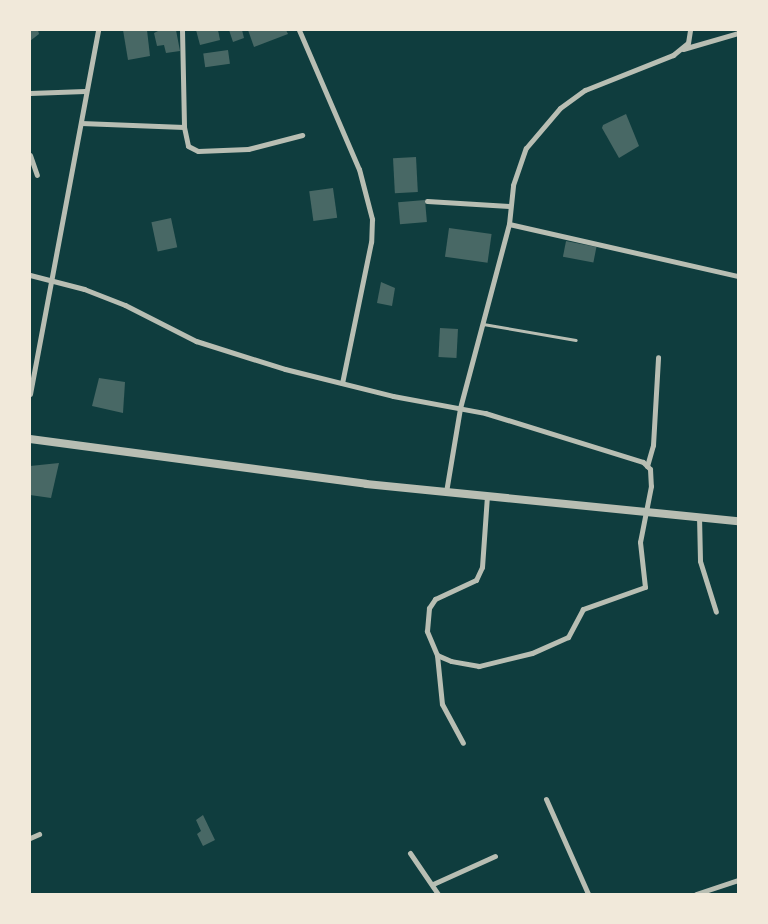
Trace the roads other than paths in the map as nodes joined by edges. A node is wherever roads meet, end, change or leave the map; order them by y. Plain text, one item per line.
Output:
1 (98, 30) edge
2 (182, 30) edge
3 (299, 30) edge
4 (690, 30) edge
5 (738, 33) edge
6 (682, 50) junction
7 (86, 91) junction
8 (30, 93) edge
9 (81, 123) junction
10 (184, 127) junction
11 (302, 136) dead end
12 (30, 155) edge
13 (37, 175) dead end
14 (427, 201) dead end
15 (509, 206) junction
16 (509, 224) junction
17 (30, 275) edge
18 (738, 276) edge
19 (52, 280) junction
20 (483, 324) junction
21 (576, 340) dead end
22 (658, 357) dead end
23 (342, 383) junction
24 (30, 394) edge
25 (460, 408) junction
26 (30, 439) edge
27 (647, 466) junction
28 (446, 492) junction
29 (487, 496) junction
30 (646, 510) junction
31 (698, 516) junction
32 (738, 521) edge
33 (716, 612) dead end
34 (437, 655) junction
35 (463, 743) dead end
36 (546, 799) dead end
37 (39, 834) dead end
38 (30, 838) edge
39 (410, 852) dead end
40 (495, 856) dead end
41 (738, 880) edge
42 (433, 884) junction
43 (438, 894) edge
44 (588, 894) edge
45 (696, 894) edge

1 - 7 street
2 - 10 street
3 - 23 street
4 - 6 street
5 - 6 street
6 - 15 street
7 - 8 street
7 - 9 street
9 - 10 street
9 - 19 street
10 - 11 street
12 - 13 street
14 - 15 street
15 - 16 street
16 - 18 street
16 - 20 street
17 - 19 street
19 - 23 street
19 - 24 street
20 - 21 lane
20 - 25 street
22 - 27 street
23 - 25 street
25 - 27 street
25 - 28 street
26 - 28 street
27 - 30 street
28 - 29 street
29 - 30 street
29 - 34 street
30 - 31 street
30 - 34 street
31 - 32 street
31 - 33 street
34 - 35 street
36 - 44 street
37 - 38 street
39 - 42 street
40 - 42 street
41 - 45 street
42 - 43 street

